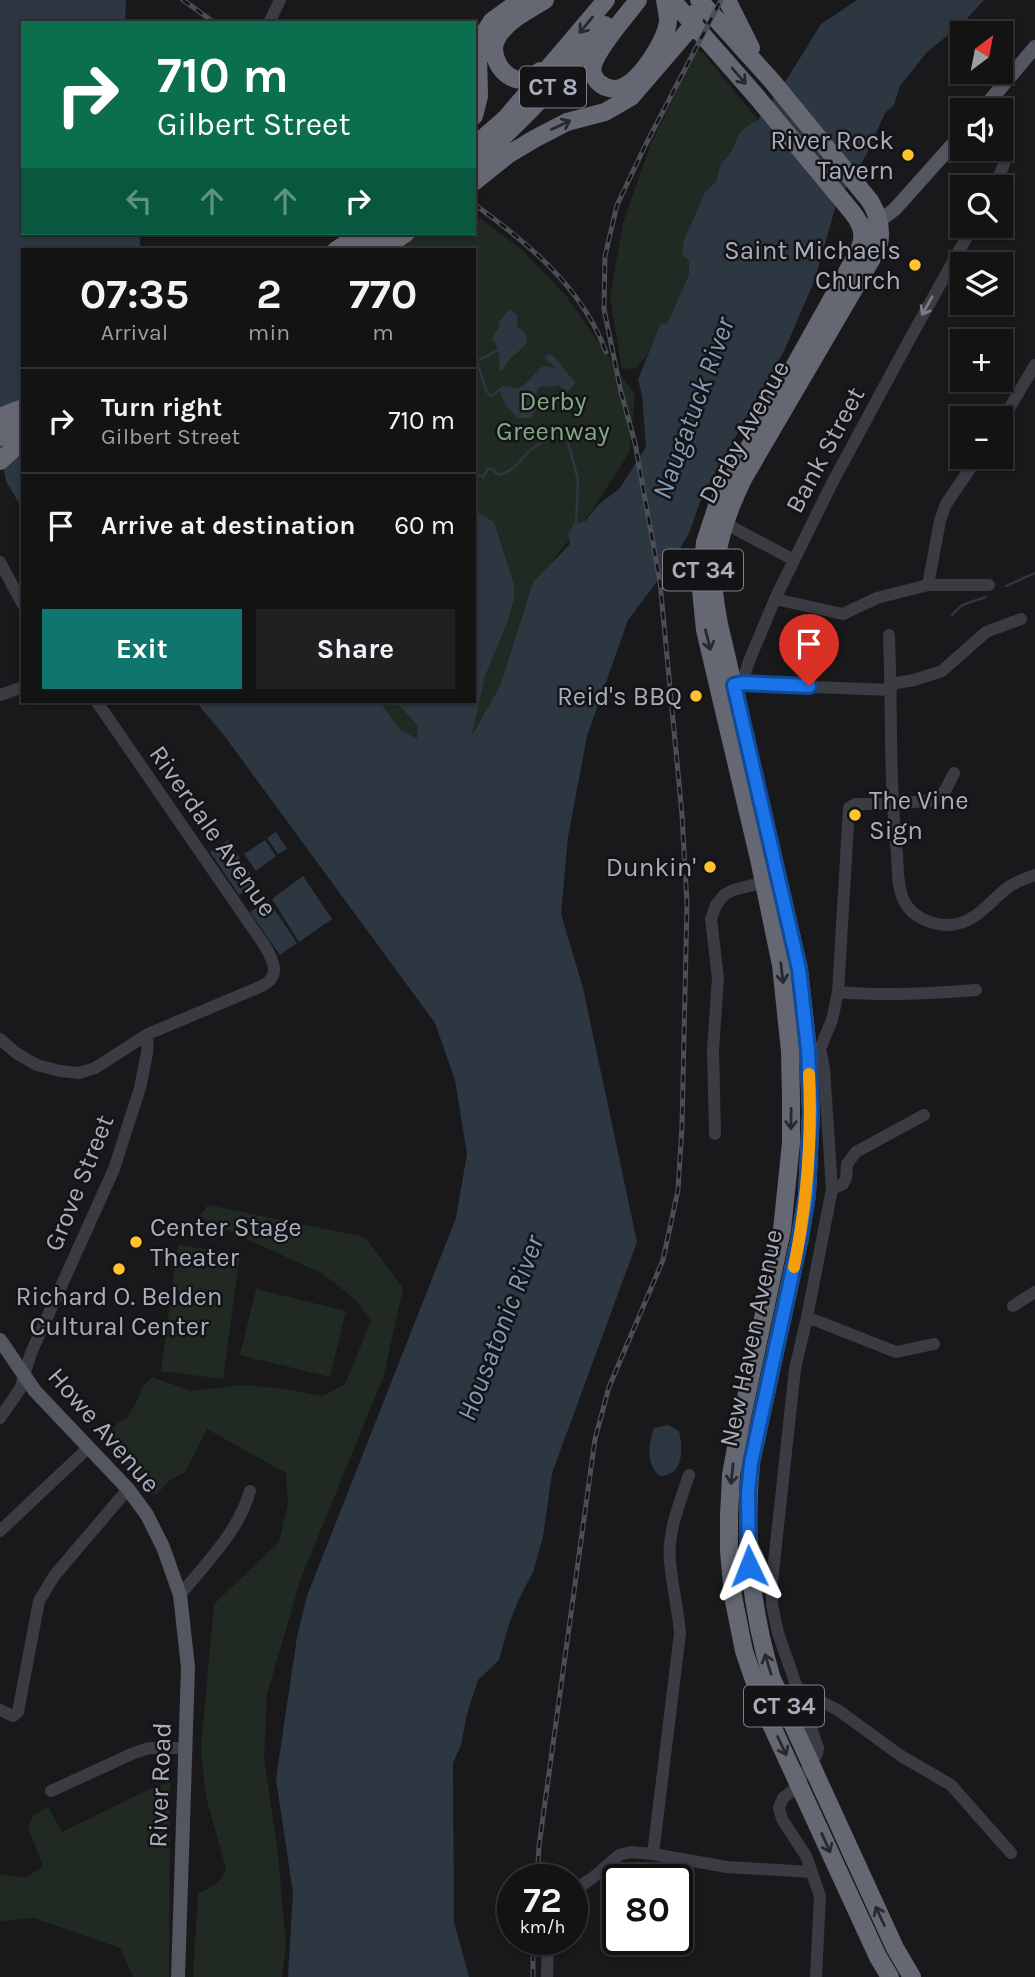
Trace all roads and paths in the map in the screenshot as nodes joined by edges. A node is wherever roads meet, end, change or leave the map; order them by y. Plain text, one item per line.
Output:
1 (280, 0) edge
2 (521, 0) edge
3 (545, 0) edge
4 (638, 0) edge
5 (665, 0) edge
6 (672, 0) edge
7 (727, 0) edge
8 (615, 6) edge
9 (705, 8) edge
10 (270, 21) edge
11 (699, 32) junction
12 (1035, 47) edge
13 (567, 48) junction
14 (760, 67) junction
15 (992, 98) edge
16 (476, 108) edge
17 (950, 147) edge
18 (477, 156) edge
19 (476, 180) edge
20 (879, 220) junction
21 (862, 227) junction
22 (360, 235) edge
23 (384, 235) edge
24 (403, 235) edge
25 (966, 238) edge
26 (339, 248) edge
27 (365, 248) edge
28 (384, 248) edge
29 (814, 346) junction
30 (1035, 365) edge
31 (1031, 376) edge
32 (1011, 406) edge
33 (21, 409) edge
34 (0, 417) edge
35 (21, 426) edge
36 (0, 437) edge
37 (21, 441) edge
38 (21, 442) edge
39 (0, 452) edge
40 (0, 461) edge
41 (747, 461) junction
42 (970, 469) edge
43 (724, 523) junction
44 (794, 560) junction
45 (0, 562) edge
46 (928, 585) junction
47 (989, 585) dead end
48 (775, 599) junction
49 (21, 601) edge
50 (1021, 619) dead end
51 (889, 635) dead end
52 (732, 685) junction
53 (891, 687) junction
54 (21, 688) edge
55 (0, 695) edge
56 (98, 703) edge
57 (954, 773) dead end
58 (891, 804) junction
59 (1035, 875) edge
60 (771, 881) junction
61 (976, 990) dead end
62 (838, 992) junction
63 (148, 1034) junction
64 (0, 1039) edge
65 (806, 1050) junction
66 (924, 1115) dead end
67 (715, 1134) dead end
68 (832, 1189) junction
69 (1035, 1292) edge
70 (1013, 1306) dead end
71 (807, 1317) junction
72 (0, 1340) edge
73 (934, 1344) dead end
74 (4, 1354) edge
75 (24, 1375) junction
76 (753, 1410) junction
77 (0, 1418) edge
78 (88, 1448) junction
79 (688, 1475) dead end
80 (128, 1489) junction
81 (250, 1491) dead end
82 (0, 1531) edge
83 (180, 1595) junction
84 (800, 1698) junction
85 (0, 1710) edge
86 (186, 1748) junction
87 (810, 1765) junction
88 (798, 1781) junction
89 (51, 1791) dead end
90 (1011, 1853) dead end
91 (653, 1854) junction
92 (813, 1872) junction
93 (588, 1881) edge
94 (548, 1955) edge
95 (178, 1977) edge
96 (547, 1977) edge
97 (816, 1977) edge
98 (890, 1977) edge
99 (912, 1977) edge

1 - 10 street
2 - 16 highway
3 - 13 highway
4 - 8 highway
5 - 8 highway
6 - 11 highway
7 - 14 highway
8 -> 13 highway, CT 8
8 - 18 highway, CT 8
9 - 11 highway
9 - 14 highway
19 -> 11 highway
11 -> 21 highway
12 - 15 main road
13 - 18 highway, CT 8
14 - 20 highway
17 - 20 main road
20 - 21 main road
20 - 29 highway, Derby Avenue / CT 34
21 - 29 highway, Derby Avenue / CT 34
22 - 26 highway
23 - 27 highway
24 - 28 highway
25 -> 44 street, Bank Street
29 - 41 highway, Derby Avenue / CT 34
30 - 31 street
31 - 32 street
33 - 34 highway
35 - 36 highway
37 - 39 highway
38 - 40 highway
41 - 43 highway, Derby Avenue / CT 34
41 -> 52 highway, Derby Avenue / CT 34
42 - 46 street
43 - 44 street
43 - 52 highway, Derby Avenue / CT 34
44 - 48 street, Bank Street
45 - 49 street
46 - 47 street
46 - 48 street
48 - 52 street, Bank Street
50 - 53 street
51 - 53 street
52 - 53 street
52 - 60 highway, New Haven Avenue / CT 34
53 - 58 street
54 - 55 street
56 - 63 street, Riverdale Avenue
57 - 58 street
58 - 59 street
58 - 62 street
60 - 65 highway, New Haven Avenue / CT 34
60 - 67 street
61 - 62 street
62 - 65 street
63 - 64 street
63 - 75 street, Grove Street
65 - 68 street
65 - 76 highway, New Haven Avenue / CT 34
66 - 68 street
68 - 71 street
69 - 70 street
71 - 73 street
71 - 84 street
72 - 74 main road, Howe Avenue
74 - 75 main road, Howe Avenue
75 - 77 street, Grove Street
75 - 78 main road, Howe Avenue
87 -> 76 highway, New Haven Avenue / CT 34
76 -> 88 highway, New Haven Avenue / CT 34
78 - 80 main road, Howe Avenue
78 - 82 street
79 - 91 street
80 - 83 main road, Howe Avenue
80 - 85 street
81 - 83 street
83 - 86 main road, River Road
84 - 87 street
84 - 90 street
86 - 89 street
86 - 95 main road, River Road
87 - 88 street
99 -> 87 highway, New Haven Avenue / CT 34
88 - 92 street
88 -> 98 highway, New Haven Avenue / CT 34
91 - 92 street
91 - 93 street
92 - 97 street
94 - 96 street

